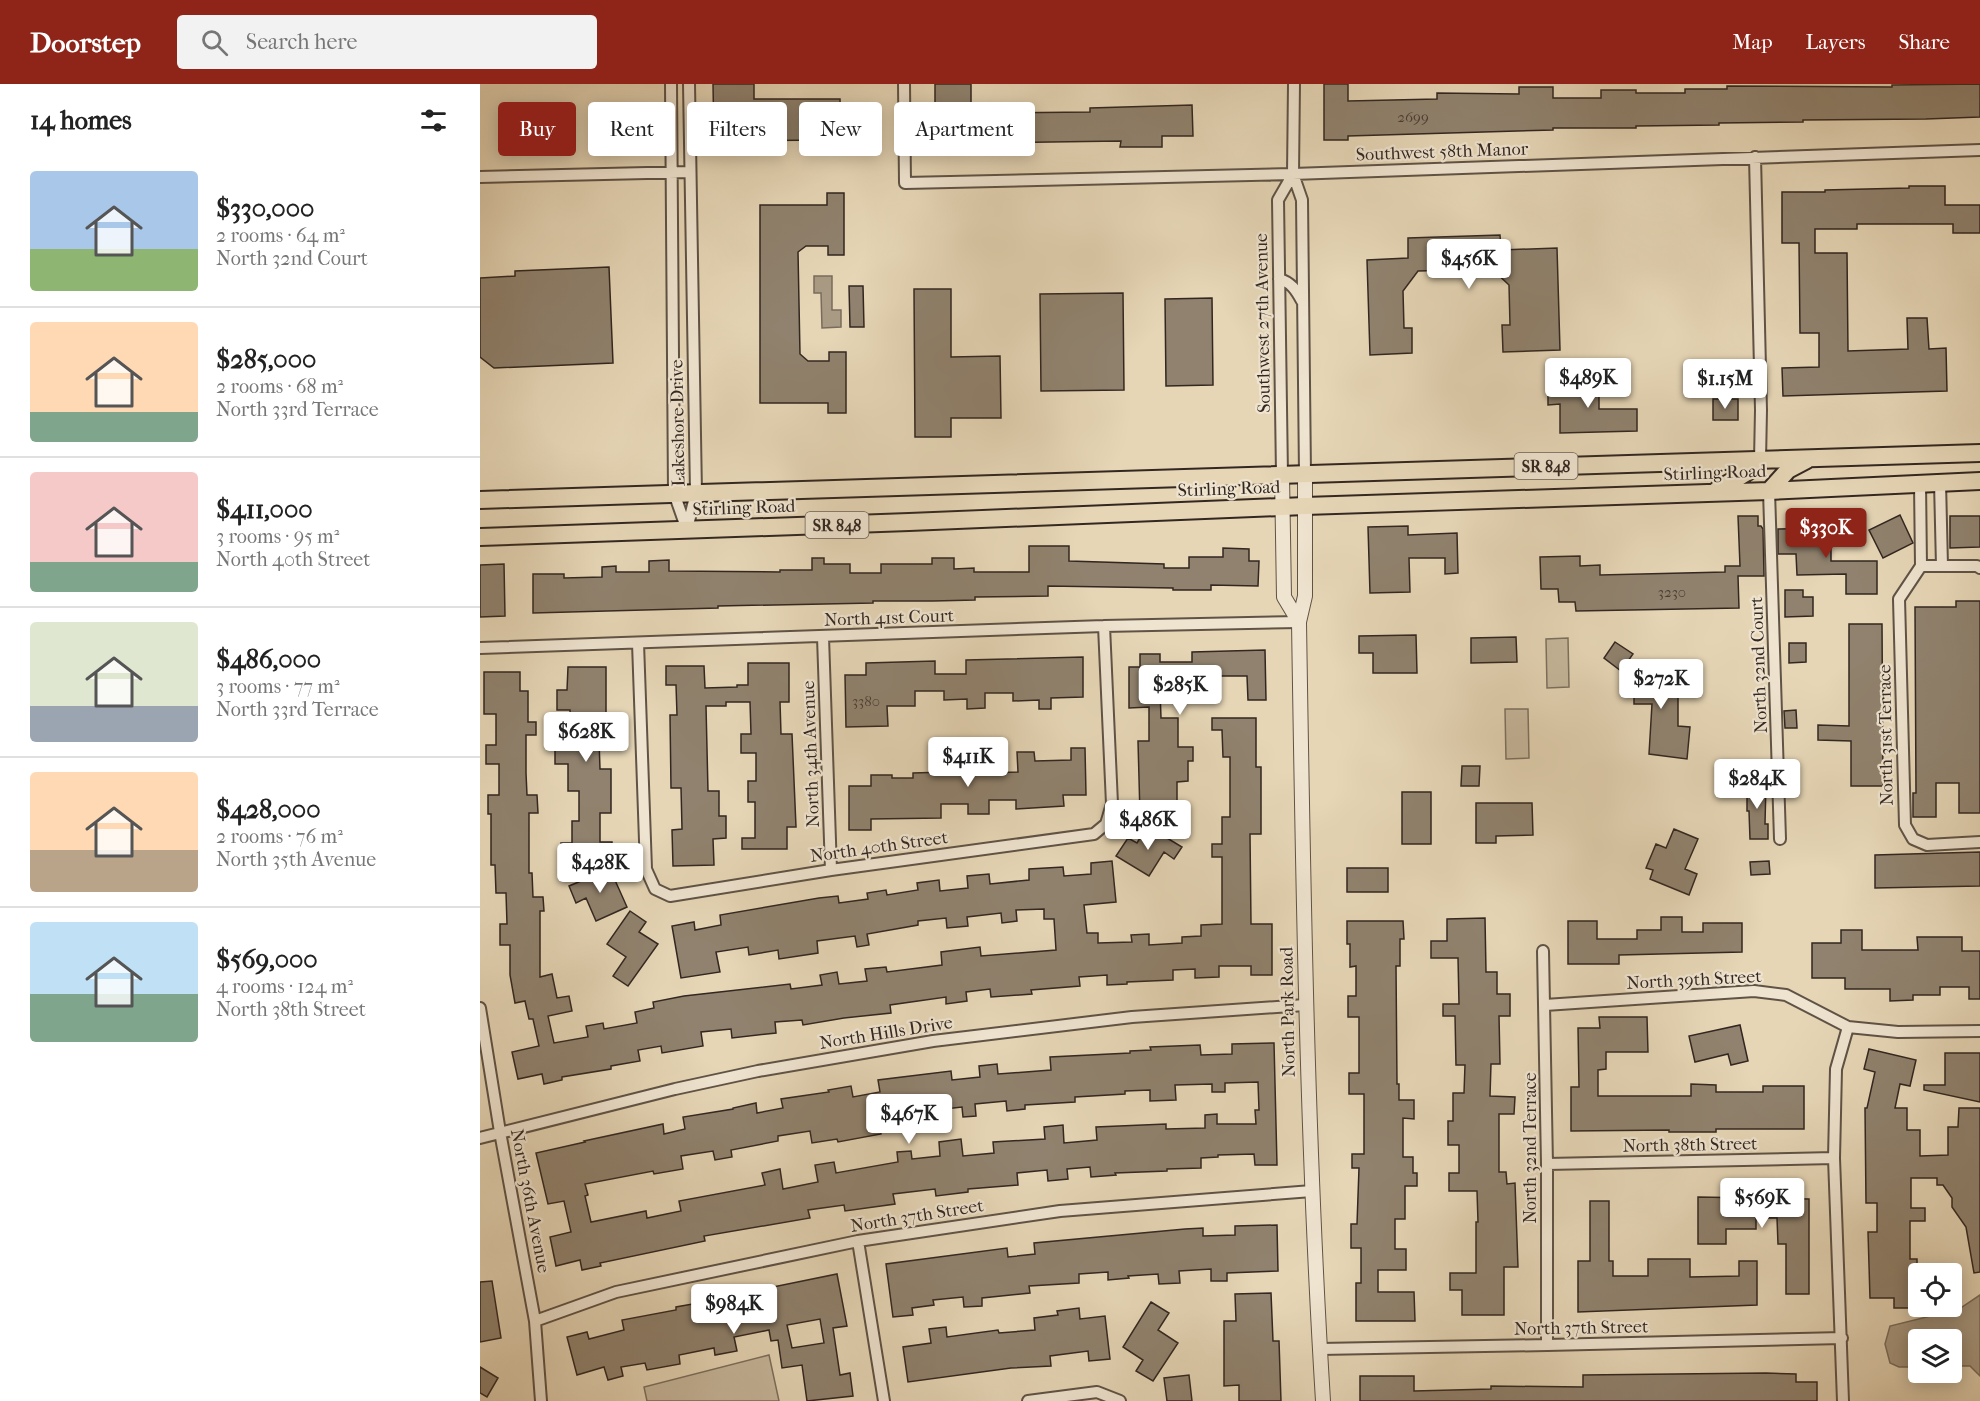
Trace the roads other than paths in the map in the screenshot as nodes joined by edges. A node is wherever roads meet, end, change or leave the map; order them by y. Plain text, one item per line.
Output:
1 (672, 84) edge
2 (689, 84) edge
3 (904, 84) edge
4 (1294, 84) edge
5 (1980, 150) edge
6 (1755, 157) junction
7 (671, 172) junction
8 (690, 172) junction
9 (1293, 174) junction
10 (480, 177) edge
11 (671, 254) junction
12 (692, 254) junction
13 (1279, 279) junction
14 (1303, 304) junction
15 (1980, 453) edge
16 (1810, 458) junction
17 (1760, 460) junction
18 (1305, 474) junction
19 (1282, 475) junction
20 (1980, 481) edge
21 (1940, 482) junction
22 (1920, 483) junction
23 (1769, 491) junction
24 (1713, 492) junction
25 (696, 493) junction
26 (674, 494) junction
27 (480, 500) edge
28 (1305, 506) junction
29 (1282, 507) junction
30 (687, 530) junction
31 (480, 537) edge
32 (1921, 566) junction
33 (1942, 566) junction
34 (1980, 568) edge
35 (1299, 622) junction
36 (1104, 626) junction
37 (824, 637) junction
38 (638, 643) junction
39 (480, 648) edge
40 (1780, 838) dead end
41 (1980, 842) edge
42 (831, 870) junction
43 (1543, 951) dead end
44 (1305, 1005) junction
45 (1545, 1005) junction
46 (480, 1008) edge
47 (1848, 1027) junction
48 (1980, 1031) edge
49 (500, 1132) junction
50 (480, 1138) edge
51 (1834, 1158) junction
52 (1547, 1164) junction
53 (1312, 1191) junction
54 (858, 1241) junction
55 (535, 1321) junction
56 (1842, 1338) junction
57 (1546, 1345) junction
58 (1320, 1348) junction
59 (1119, 1400) edge
60 (541, 1401) edge
61 (884, 1401) edge
62 (1028, 1401) edge
63 (1323, 1401) edge
64 (1843, 1401) edge

1 - 7 street, Lakeshore Drive
2 - 8 street, Lakeshore Drive
3 - 9 street, Southwest 58th Manor
4 - 9 street, Southwest 27th Avenue
5 - 6 street, Southwest 58th Manor
6 - 9 street, Southwest 58th Manor
6 - 17 street
7 - 8 street
7 - 10 street
7 - 11 street, Lakeshore Drive
8 - 12 street, Lakeshore Drive
9 - 13 street, Southwest 27th Avenue
9 - 14 street, Southwest 27th Avenue
11 - 12 street
11 - 26 street, Lakeshore Drive
12 - 25 street, Lakeshore Drive
13 - 14 street
13 - 19 street, Southwest 27th Avenue
14 - 18 street, Southwest 27th Avenue
15 - 16 main road, Stirling Road / SR 848
16 - 17 main road, Stirling Road / SR 848
16 - 23 main road
17 - 18 main road, Stirling Road / SR 848
17 - 24 main road
18 - 19 main road, Stirling Road / SR 848
18 - 28 street, North Park Road
19 - 25 main road, Stirling Road / SR 848
19 - 29 street, North Park Road
20 - 21 main road, Stirling Road / SR 848
21 - 22 main road, Stirling Road / SR 848
21 - 33 street
22 - 23 main road, Stirling Road / SR 848
22 - 32 street
23 - 24 main road, Stirling Road / SR 848
23 - 40 street, North 32nd Court
24 - 28 main road, Stirling Road / SR 848
25 - 26 main road, Stirling Road / SR 848
25 - 30 street, Lakeshore Drive
26 - 27 main road, Stirling Road / SR 848
26 - 30 street, Lakeshore Drive
28 - 29 main road, Stirling Road / SR 848
28 - 35 street, North Park Road
29 - 30 main road, Stirling Road / SR 848
29 - 35 street, North Park Road
30 - 31 main road, Stirling Road / SR 848
32 - 33 street
32 - 41 street, North 31st Terrace
33 - 34 street
35 - 36 street, North 41st Court
35 - 44 street, North Park Road
36 - 37 street, North 41st Court
36 - 42 street, North 40th Street
37 - 38 street, North 41st Court
37 - 42 street, North 34th Avenue
38 - 39 street, North 41st Court
38 - 42 street, North 40th Street
43 - 45 street, North 32nd Terrace
44 - 49 street, North Hills Drive
44 - 53 street, North Park Road
45 - 47 street, North 39th Street
45 - 52 street, North 32nd Terrace
46 - 49 street, North 36th Avenue
47 - 48 street, North 39th Street
47 - 51 street
49 - 50 street, North Hills Drive
49 - 55 street, North 36th Avenue
51 - 52 street, North 38th Street
51 - 56 street
52 - 57 street, North 32nd Terrace
53 - 54 street, North 37th Street
53 - 58 street, North Park Road
54 - 55 street, North 37th Street
54 - 61 street
55 - 60 street, North 36th Avenue
56 - 57 street, North 37th Street
56 - 64 street
57 - 58 street, North 37th Street
58 - 63 street, North Park Road
59 - 62 street

